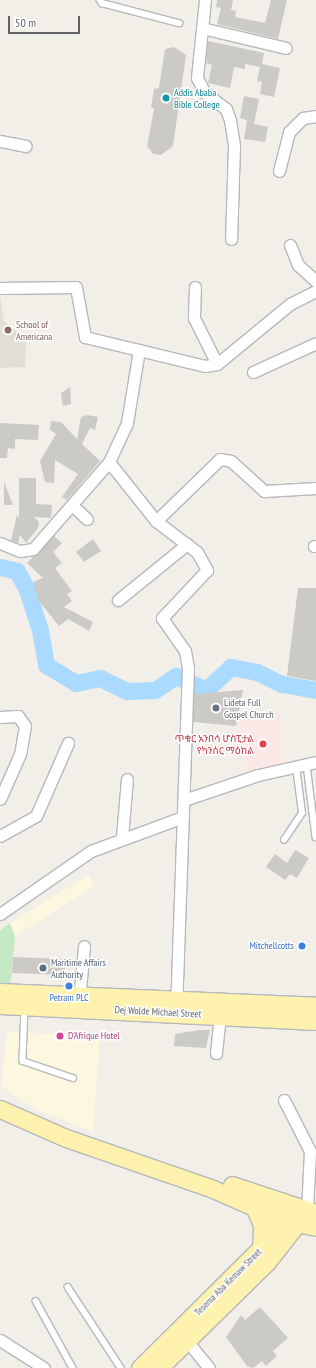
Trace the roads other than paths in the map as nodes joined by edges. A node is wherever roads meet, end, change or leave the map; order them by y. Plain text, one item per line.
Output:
1 (100, 0) edge
2 (206, 0) edge
3 (179, 23) dead end
4 (202, 28) junction
5 (286, 48) dead end
6 (316, 116) edge
7 (0, 141) edge
8 (26, 146) dead end
9 (279, 171) dead end
10 (231, 239) dead end
11 (290, 245) dead end
12 (316, 281) edge
13 (195, 287) dead end
14 (0, 288) edge
15 (316, 291) edge
16 (316, 343) edge
17 (139, 350) junction
18 (217, 364) junction
19 (253, 372) dead end
20 (109, 462) junction
21 (316, 488) edge
22 (73, 506) junction
23 (87, 519) dead end
24 (156, 521) junction
25 (0, 543) edge
26 (187, 544) junction
27 (118, 600) dead end
28 (0, 717) edge
29 (68, 743) dead end
30 (311, 764) edge
31 (296, 767) junction
32 (127, 779) dead end
33 (0, 799) edge
34 (184, 800) junction
35 (183, 817) junction
36 (0, 836) edge
37 (122, 837) junction
38 (316, 837) edge
39 (284, 840) dead end
40 (0, 914) edge
41 (84, 946) dead end
42 (0, 992) edge
43 (79, 1002) junction
44 (0, 1005) edge
45 (25, 1006) junction
46 (176, 1006) junction
47 (316, 1006) edge
48 (220, 1015) junction
49 (316, 1021) edge
50 (216, 1053) dead end
51 (74, 1078) dead end
52 (0, 1098) edge
53 (284, 1100) dead end
54 (0, 1109) edge
55 (67, 1133) junction
56 (254, 1206) junction
57 (301, 1215) edge
58 (316, 1227) edge
59 (262, 1248) junction
60 (68, 1287) dead end
61 (36, 1301) dead end
62 (183, 1335) junction
63 (0, 1340) edge
64 (44, 1368) edge
65 (72, 1368) edge
66 (121, 1368) edge
67 (140, 1368) edge
68 (159, 1368) edge
69 (209, 1368) edge

1 - 3 lane
2 - 4 street
4 - 5 street
4 - 10 street
6 - 9 street
7 - 8 street
11 - 12 street
13 - 18 street
14 - 17 street
15 - 18 street
16 - 19 street
17 - 18 street
17 - 20 street
20 - 22 street
20 - 24 street
21 - 24 street
22 - 23 street
22 - 25 street
24 - 26 street
26 - 27 street
26 - 34 street
28 - 33 street
29 - 36 street
30 - 31 street
30 - 38 lane
31 - 34 street
31 - 39 lane
32 - 37 street
34 - 35 street
35 - 37 street
35 - 46 street
37 - 40 street
41 - 43 street
42 - 43 main road, Dej Wolde Michael Street
43 - 45 main road, Dej Wolde Michael Street
43 - 46 main road, Dej Wolde Michael Street
44 - 45 main road, Dej Wolde Michael Street
45 - 51 lane
46 - 47 main road, Dej Wolde Michael Street
46 - 48 main road, Dej Wolde Michael Street
48 - 49 main road, Dej Wolde Michael Street
48 - 50 street
52 - 55 main road
53 - 57 street
54 - 55 main road
55 - 56 main road
55 - 57 main road
56 - 57 main road
56 - 59 main road
57 - 58 main road
57 - 59 main road, Tesema Aba Kemaw Street
57 - 62 main road, Tesema Aba Kemaw Street
59 - 62 main road, Tesema Aba Kemaw Street
60 - 66 lane
61 - 65 lane
62 - 67 main road, Tesema Aba Kemaw Street
62 - 68 main road, Tesema Aba Kemaw Street
62 - 69 street
63 - 64 street

